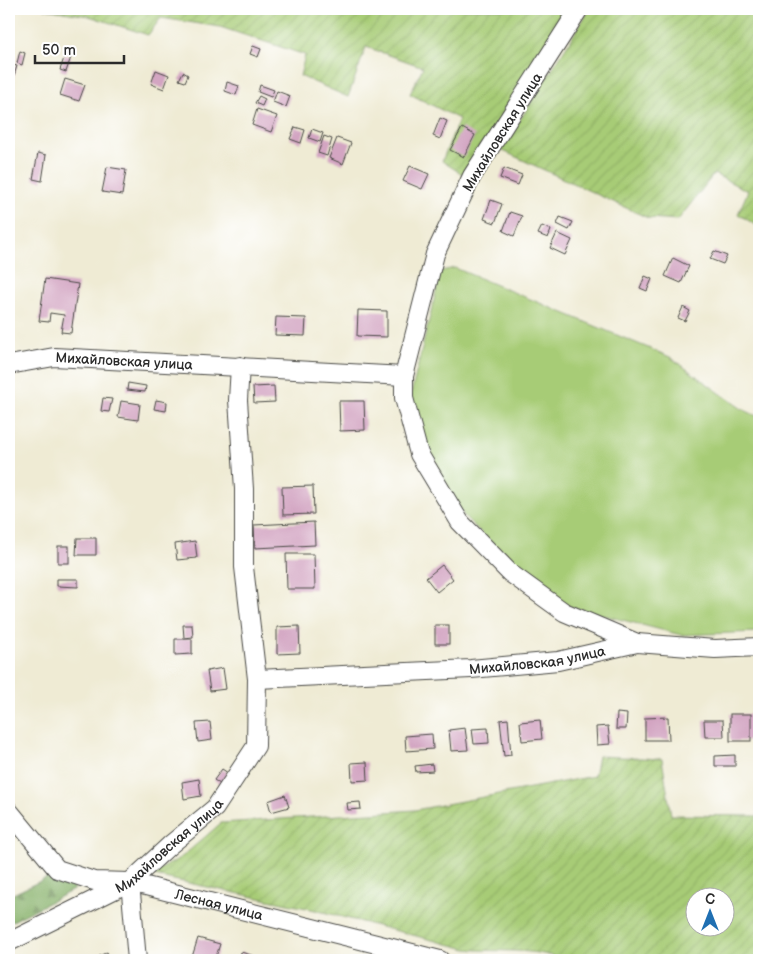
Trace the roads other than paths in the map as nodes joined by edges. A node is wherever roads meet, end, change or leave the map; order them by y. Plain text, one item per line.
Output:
1 (579, 9) edge
2 (9, 365) edge
3 (240, 366) junction
4 (404, 376) junction
5 (637, 643) junction
6 (759, 647) edge
7 (257, 678) junction
8 (9, 811) edge
9 (130, 882) junction
10 (9, 942) edge
11 (137, 960) edge
12 (440, 960) edge

1 - 4 street, Михайловская улица
2 - 3 street, Михайловская улица
3 - 4 street, Михайловская улица
3 - 7 street, Михайловская улица
4 - 5 street, Михайловская улица
5 - 6 street, Михайловская улица
5 - 7 street, Михайловская улица
7 - 9 street, Михайловская улица
8 - 9 street, Михайловская улица
9 - 10 street
9 - 11 street
9 - 12 street, Лесная улица

